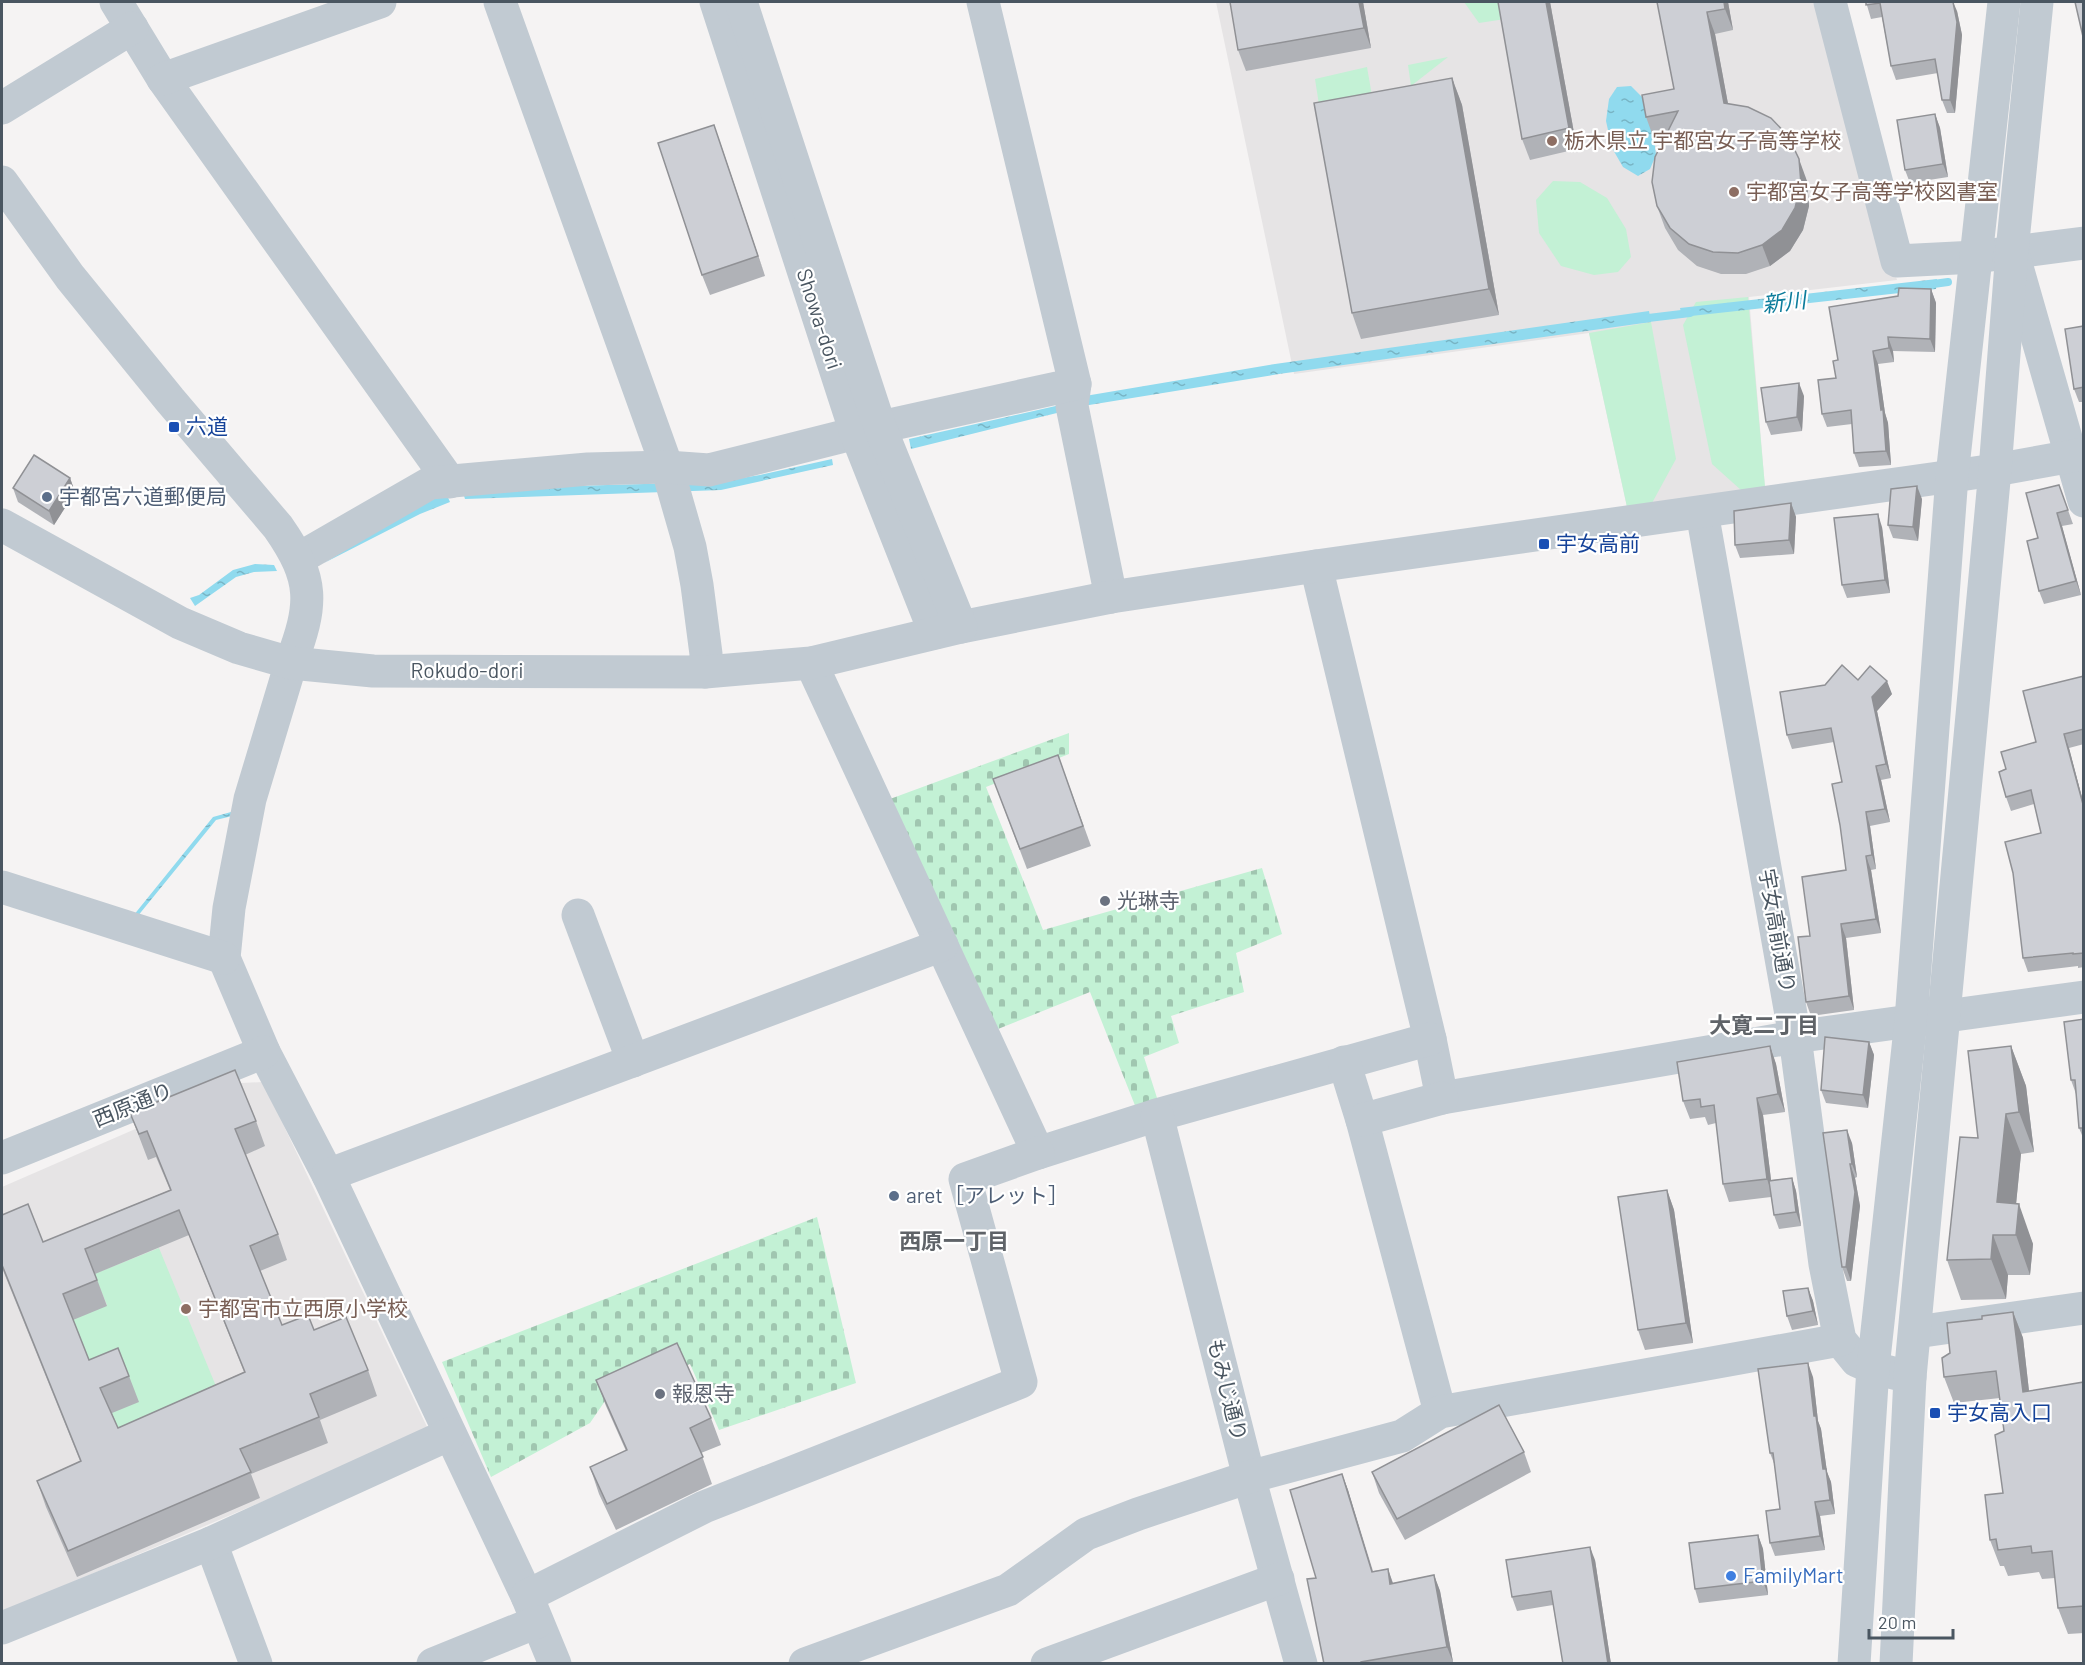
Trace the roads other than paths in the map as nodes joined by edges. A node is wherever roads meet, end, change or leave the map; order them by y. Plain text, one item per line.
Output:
1 (380, 2) edge
2 (500, 2) edge
3 (716, 2) edge
4 (741, 2) edge
5 (983, 2) edge
6 (1830, 2) edge
7 (2004, 2) edge
8 (2037, 2) edge
9 (124, 15) edge
10 (163, 79) junction
11 (2, 108) edge
12 (2, 182) edge
13 (2084, 243) edge
14 (2012, 251) junction
15 (1976, 256) junction
16 (1075, 384) junction
17 (868, 430) junction
18 (2078, 455) edge
19 (667, 467) junction
20 (1995, 470) junction
21 (1952, 476) junction
22 (450, 482) junction
23 (2084, 501) edge
24 (1702, 512) junction
25 (2, 525) edge
26 (298, 559) junction
27 (1316, 566) junction
28 (1111, 597) junction
29 (948, 630) junction
30 (291, 663) junction
31 (811, 663) junction
32 (705, 672) junction
33 (2, 887) edge
34 (578, 915) dead end
35 (942, 945) junction
36 (224, 958) junction
37 (2084, 997) edge
38 (1945, 1015) junction
39 (1911, 1020) junction
40 (1796, 1037) junction
41 (1430, 1039) junction
42 (264, 1052) junction
43 (633, 1061) junction
44 (1344, 1062) junction
45 (1442, 1098) junction
46 (1157, 1114) junction
47 (1362, 1120) junction
48 (1038, 1154) junction
49 (2, 1158) edge
50 (328, 1175) junction
51 (2084, 1308) edge
52 (1916, 1332) junction
53 (1840, 1340) junction
54 (1873, 1368) junction
55 (1910, 1377) junction
56 (1440, 1412) junction
57 (450, 1434) junction
58 (1250, 1477) junction
59 (211, 1544) junction
60 (1278, 1579) junction
61 (532, 1609) junction
62 (2, 1628) edge
63 (256, 1664) edge
64 (433, 1664) edge
65 (555, 1664) edge
66 (805, 1664) edge
67 (1047, 1664) edge
68 (1301, 1664) edge
69 (1854, 1664) edge
70 (1896, 1664) edge

1 - 10 street
2 - 19 street
3 - 17 street, Showa-dori
4 - 17 street, Showa-dori
5 - 16 street
6 - 15 street
7 - 15 street
8 - 14 street
9 - 10 street
9 - 11 street
10 - 22 street
12 - 26 street
13 - 14 street
14 - 15 street
14 - 18 street
14 - 20 street
15 - 21 street
16 - 17 street
16 - 28 street
17 - 19 street
17 - 29 street, Showa-dori
18 - 20 street, Rokudo-dori
18 - 23 street
19 - 22 street
19 - 32 street
20 - 21 street, Rokudo-dori
20 - 38 street
21 - 24 street, Rokudo-dori
21 - 39 street
22 - 26 street
24 - 27 street, Rokudo-dori
24 - 40 street, 宇女高前通り
25 - 30 street, Rokudo-dori
26 - 30 street
27 - 28 street, Rokudo-dori
27 - 41 street
28 - 29 street, Rokudo-dori
29 - 31 street, Rokudo-dori
30 - 32 street, Rokudo-dori
30 - 36 street
31 - 32 street, Rokudo-dori
31 - 35 street
33 - 36 street
34 - 43 street
35 - 43 street
35 - 48 street
36 - 42 street
37 - 38 street
38 - 39 street
38 - 52 street
39 - 40 street
39 - 54 street
40 - 45 street
40 - 53 street, 宇女高前通り
41 - 44 street
41 - 45 street
42 - 49 street, 西原通り
42 - 50 street
43 - 50 street
44 - 46 street
44 - 47 street
45 - 47 street
46 - 48 street
46 - 58 street, もみじ通り
47 - 56 street
48 - 61 street
50 - 57 street
51 - 52 street
52 - 55 street
53 - 54 street, 宇女高前通り
53 - 56 street
54 - 55 street, 宇女高前通り
54 - 69 street
55 - 70 street
56 - 58 street
57 - 59 street
57 - 61 street
58 - 60 street, もみじ通り
58 - 66 street
59 - 62 street
59 - 63 street
60 - 67 street
60 - 68 street, もみじ通り
61 - 64 street
61 - 65 street

